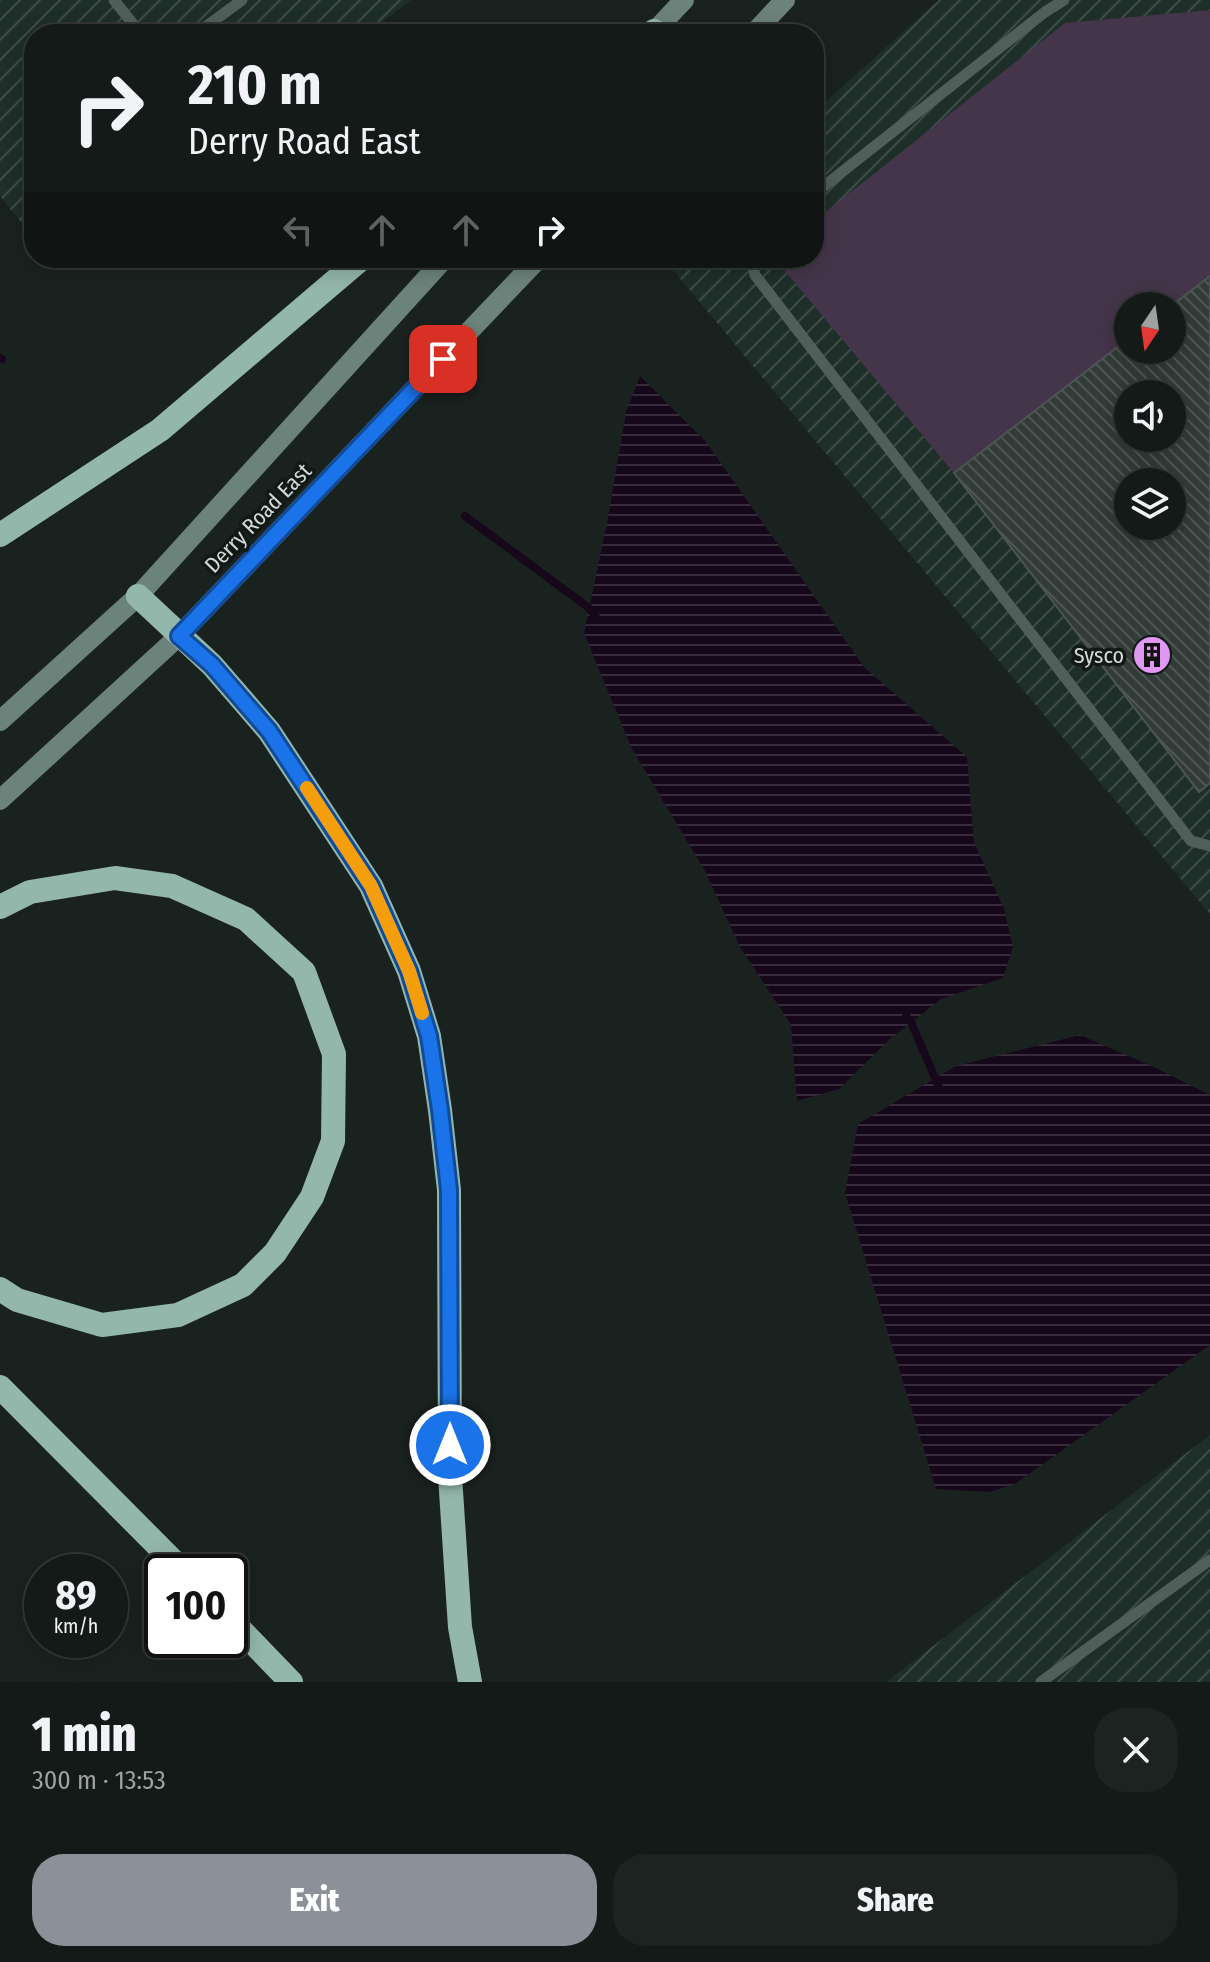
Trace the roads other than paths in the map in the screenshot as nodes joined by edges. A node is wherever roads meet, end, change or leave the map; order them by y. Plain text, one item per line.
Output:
1 (114, 0) edge
2 (242, 0) edge
3 (684, 0) edge
4 (785, 0) edge
5 (1064, 0) edge
6 (133, 24) edge
7 (210, 24) edge
8 (661, 24) edge
9 (762, 24) edge
10 (824, 186) edge
11 (350, 268) edge
12 (436, 268) edge
13 (529, 268) edge
14 (753, 268) edge
15 (0, 535) edge
16 (138, 596) junction
17 (179, 636) junction
18 (0, 721) edge
19 (0, 800) edge
20 (1210, 846) edge
21 (0, 907) edge
22 (0, 1289) edge
23 (0, 1387) edge
24 (166, 1554) edge
25 (1210, 1560) edge
26 (248, 1638) edge
27 (291, 1682) edge
28 (470, 1682) edge
29 (1041, 1682) edge

1 - 6 lane
2 - 7 lane
3 - 8 main road
4 - 9 main road
5 - 10 lane
11 - 15 highway
12 - 16 main road, Derry Road East
13 - 17 main road, Derry Road East
14 - 20 lane
16 - 17 highway
16 - 18 main road, Derry Road East
17 - 19 main road, Derry Road East
17 - 28 highway
21 - 22 highway
23 - 24 highway
25 - 29 lane
26 - 27 highway

